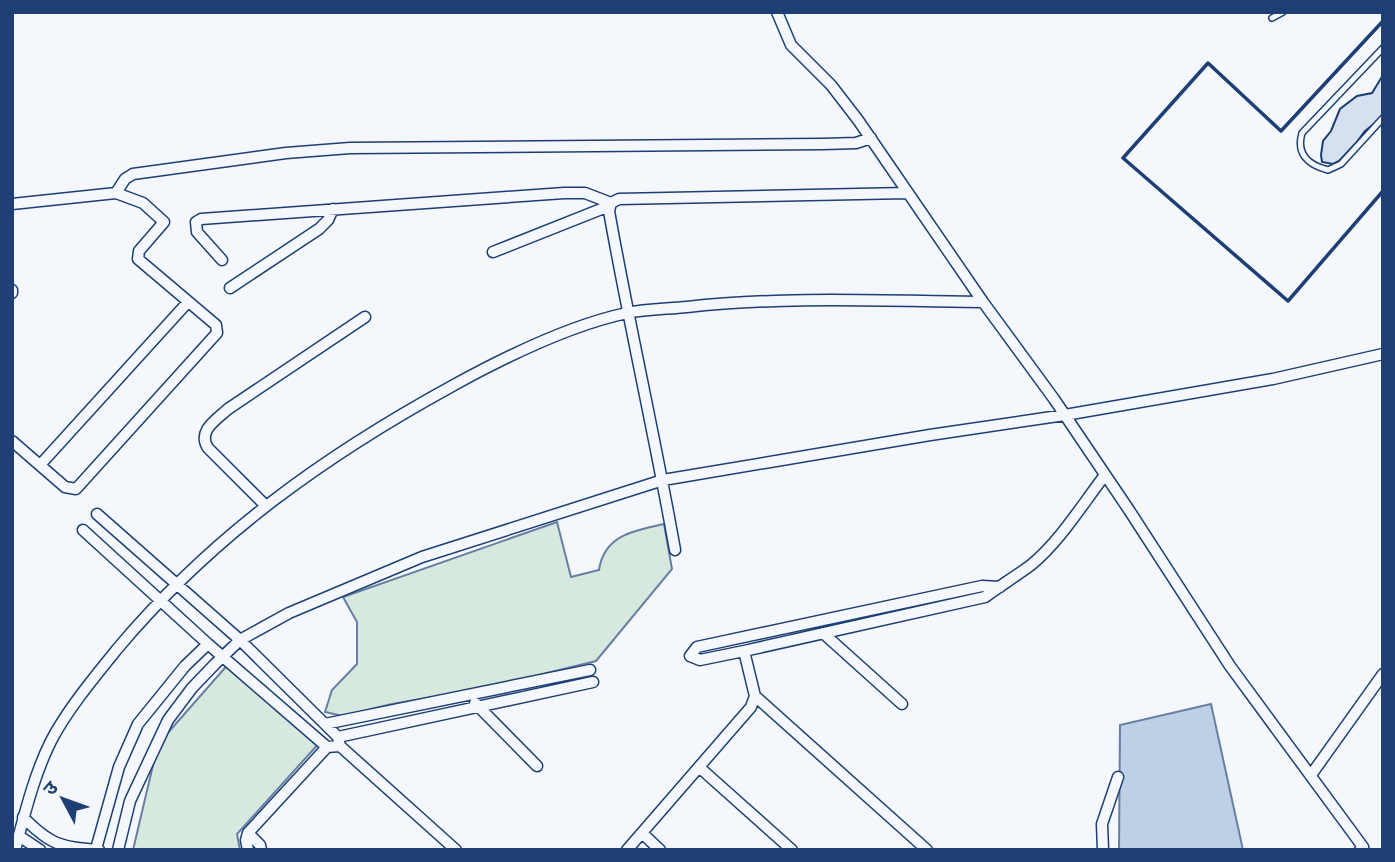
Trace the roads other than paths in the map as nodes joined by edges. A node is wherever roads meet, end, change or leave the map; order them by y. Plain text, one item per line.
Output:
1 (778, 12) edge
2 (1283, 12) edge
3 (1272, 18) dead end
4 (1383, 48) edge
5 (1383, 118) edge
6 (871, 138) junction
7 (116, 193) junction
8 (907, 193) junction
9 (12, 204) edge
10 (610, 204) junction
11 (333, 209) junction
12 (493, 252) dead end
13 (222, 260) dead end
14 (230, 288) dead end
15 (188, 302) junction
16 (983, 302) junction
17 (627, 313) junction
18 (365, 317) dead end
19 (1383, 354) edge
20 (1065, 415) junction
21 (12, 441) edge
22 (40, 465) junction
23 (1105, 475) junction
24 (663, 480) junction
25 (266, 506) junction
26 (97, 514) dead end
27 (83, 530) dead end
28 (675, 550) dead end
29 (177, 584) junction
30 (1000, 586) junction
31 (161, 600) junction
32 (823, 633) junction
33 (240, 640) junction
34 (208, 644) junction
35 (744, 651) junction
36 (224, 656) junction
37 (1383, 674) edge
38 (472, 694) junction
39 (755, 696) junction
40 (902, 704) dead end
41 (476, 707) junction
42 (325, 724) junction
43 (339, 742) junction
44 (327, 747) junction
45 (537, 766) dead end
46 (699, 767) junction
47 (1311, 775) junction
48 (1118, 777) dead end
49 (23, 817) junction
50 (248, 833) junction
51 (642, 833) junction
52 (19, 836) junction
53 (1363, 849) edge
54 (15, 850) edge
55 (40, 850) edge
56 (98, 850) edge
57 (118, 850) edge
58 (248, 850) edge
59 (261, 850) edge
60 (456, 850) edge
61 (627, 850) edge
62 (660, 850) edge
63 (792, 850) edge
64 (927, 850) edge
65 (1103, 850) edge

1 - 6 street
2 - 3 lane
4 - 5 lane
6 - 7 street
6 - 8 street
7 - 9 street
7 - 15 street
8 - 10 street
8 - 16 street
10 - 11 street
10 - 12 street
10 - 17 street
11 - 13 street
11 - 14 street
15 - 22 street
15 - 22 street
16 - 17 street
16 - 20 street
17 - 24 street
17 - 25 street
18 - 25 street
19 - 20 street
20 - 23 street
20 - 24 street
21 - 22 street
23 - 30 street
23 - 47 street
24 - 28 street
24 - 33 street
25 - 29 street
26 - 29 street
27 - 31 street
29 - 31 street
29 - 33 street
30 - 32 street
30 - 35 street
31 - 34 street
31 - 49 street
32 - 35 street
32 - 40 street
33 - 36 street
33 - 42 street
34 - 36 street
34 - 56 street
35 - 39 street
36 - 44 street
36 - 57 street
37 - 47 street
38 - 41 street
38 - 41 street
38 - 42 street
39 - 46 street
39 - 64 street
41 - 43 street
41 - 45 street
42 - 43 street
43 - 44 street
43 - 60 street
44 - 50 street
46 - 51 street
46 - 63 street
47 - 53 street
48 - 65 street
49 - 52 street
49 - 56 street
50 - 58 street
50 - 59 street
51 - 61 street
51 - 62 street
52 - 54 street
52 - 55 street

